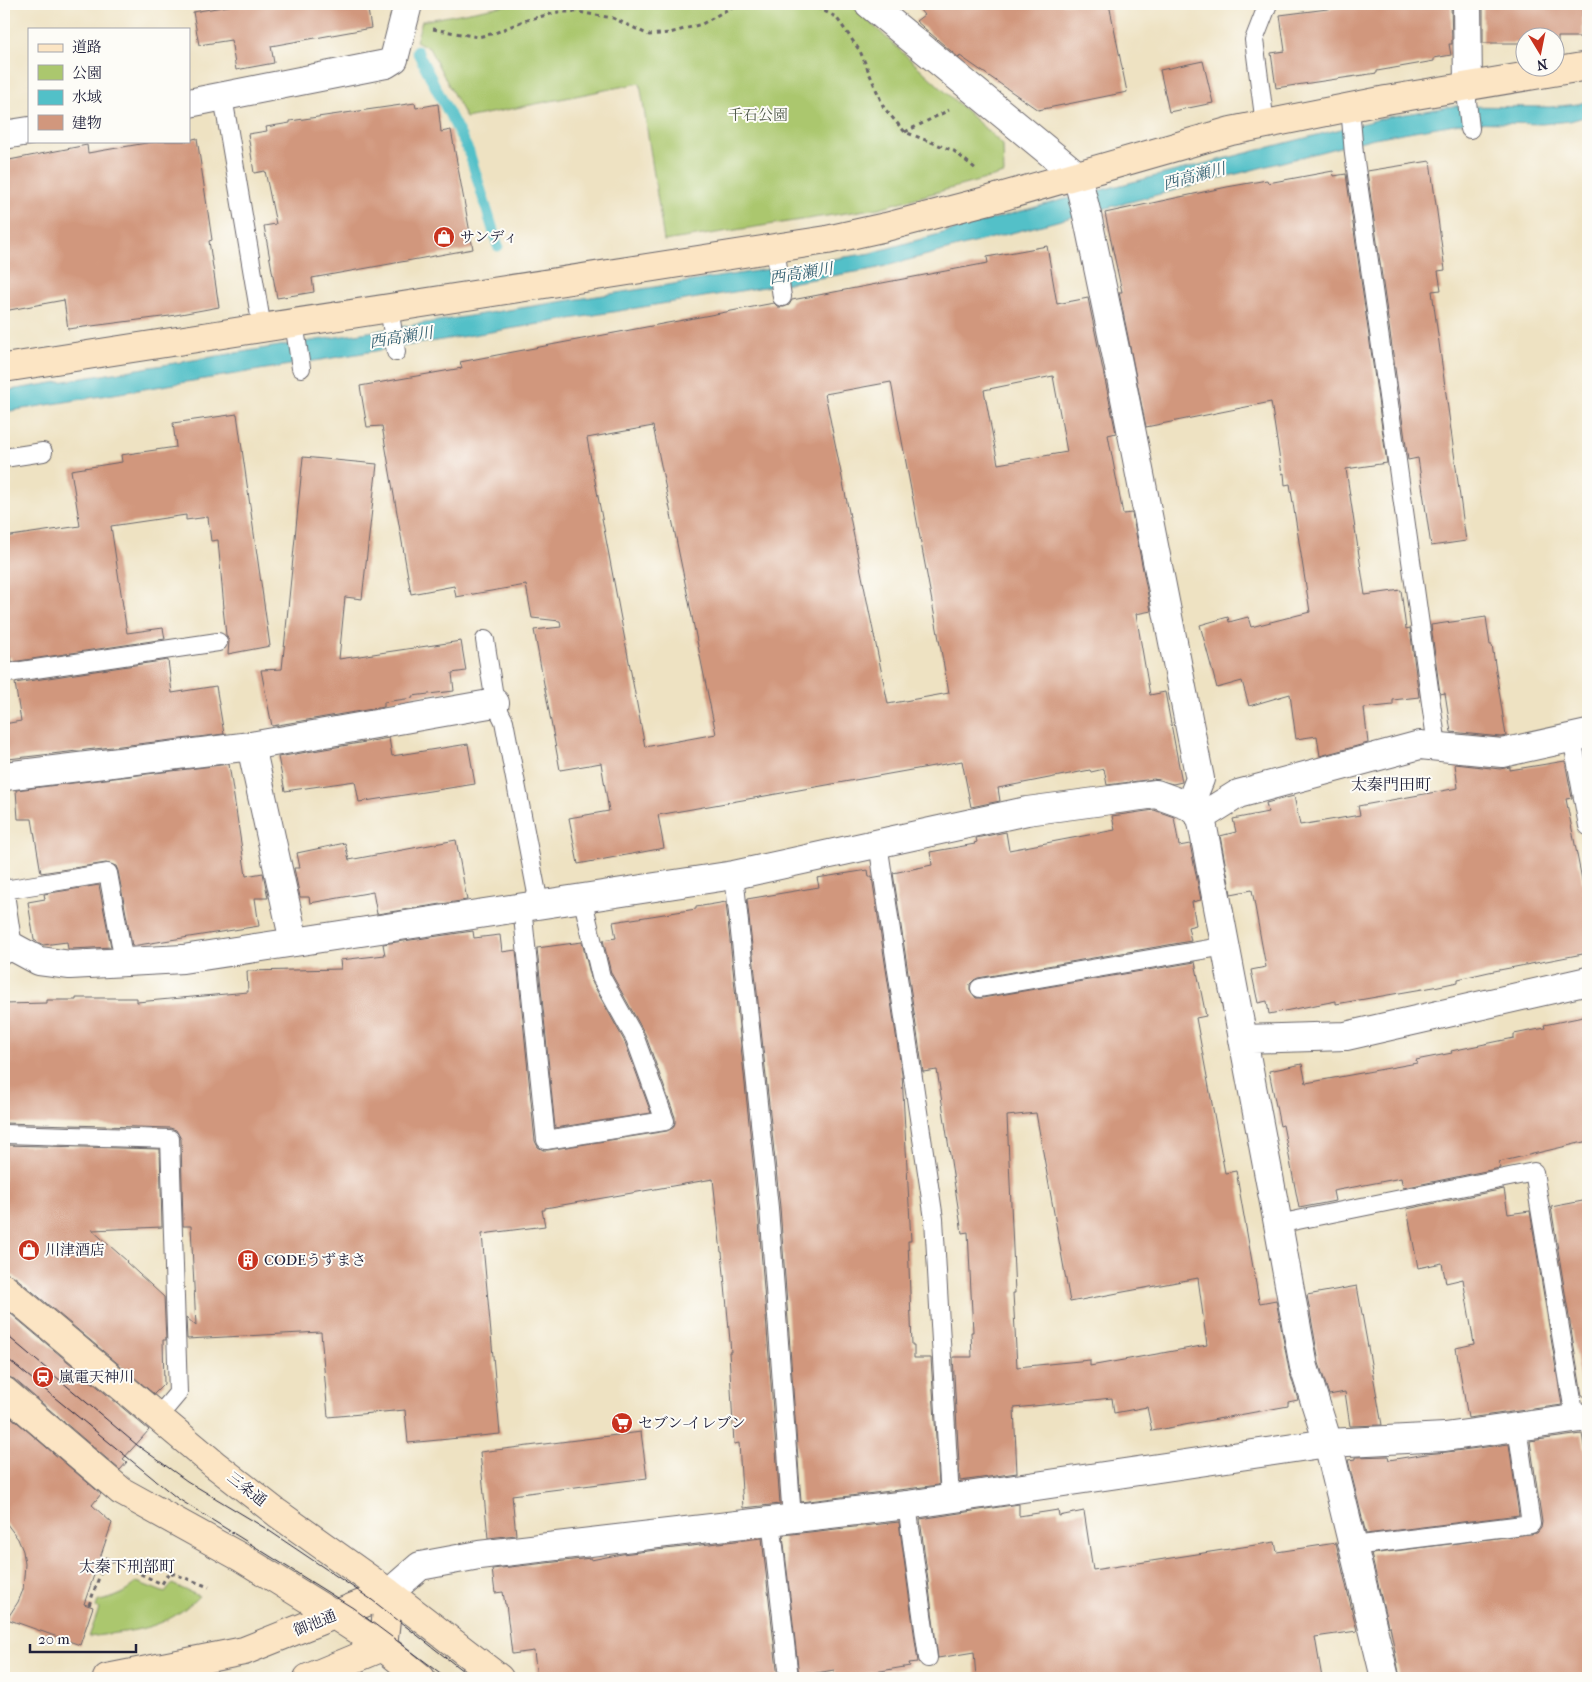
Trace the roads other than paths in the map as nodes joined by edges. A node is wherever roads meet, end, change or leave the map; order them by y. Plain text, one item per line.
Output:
1 (869, 4) edge
2 (1268, 4) edge
3 (1467, 4) edge
4 (406, 12) edge
5 (1588, 66) edge
6 (1468, 94) junction
7 (223, 97) junction
8 (190, 103) edge
9 (1351, 115) junction
10 (1265, 124) junction
11 (1470, 129) dead end
12 (28, 131) edge
13 (4, 136) edge
14 (1082, 194) junction
15 (776, 253) junction
16 (782, 297) dead end
17 (391, 317) junction
18 (262, 328) junction
19 (295, 333) junction
20 (396, 352) dead end
21 (4, 368) edge
22 (301, 368) dead end
23 (43, 452) dead end
24 (4, 458) edge
25 (485, 640) dead end
26 (218, 642) dead end
27 (4, 675) edge
28 (495, 704) junction
29 (1580, 735) edge
30 (252, 746) junction
31 (1437, 746) junction
32 (5, 776) edge
33 (1195, 812) junction
34 (1588, 826) edge
35 (878, 843) junction
36 (734, 875) junction
37 (4, 888) edge
38 (582, 897) junction
39 (531, 905) junction
40 (294, 942) junction
41 (1226, 946) junction
42 (9, 948) edge
43 (124, 962) junction
44 (1588, 981) edge
45 (980, 988) dead end
46 (1243, 1039) junction
47 (4, 1134) edge
48 (1278, 1224) junction
49 (4, 1288) edge
50 (4, 1391) edge
51 (157, 1418) junction
52 (1581, 1418) edge
53 (1517, 1427) junction
54 (1328, 1443) junction
55 (950, 1499) junction
56 (907, 1505) junction
57 (782, 1519) junction
58 (1353, 1546) junction
59 (389, 1593) junction
60 (334, 1615) junction
61 (383, 1647) junction
62 (928, 1658) dead end
63 (106, 1678) edge
64 (308, 1678) edge
65 (421, 1678) edge
66 (499, 1678) edge
67 (790, 1678) edge
68 (1385, 1678) edge

1 - 14 street
2 - 10 lane
3 - 6 street
4 - 7 street
5 - 6 street
6 - 9 street
6 - 11 lane
7 - 8 street
7 - 18 lane
9 - 10 street
9 - 31 lane
10 - 14 street
12 - 13 street
14 - 15 street
14 - 33 street
15 - 16 lane
15 - 17 street
17 - 19 street
17 - 20 lane
18 - 19 street
18 - 21 street
19 - 22 lane
23 - 24 lane
25 - 28 lane
26 - 27 lane
28 - 30 street
28 - 39 lane
29 - 31 street
29 - 34 lane
30 - 32 street
30 - 40 street
31 - 33 street
33 - 35 street
33 - 41 street
35 - 36 street
35 - 55 lane
36 - 38 street
36 - 57 lane
37 - 42 lane
37 - 43 lane
38 - 39 street
38 - 39 lane
39 - 40 street
40 - 43 street
41 - 45 lane
41 - 46 street
42 - 43 street
44 - 46 street
46 - 48 street
47 - 51 lane
48 - 52 lane
48 - 54 street
49 - 51 street, 三条通
50 - 60 street
51 - 59 street, 三条通
52 - 53 street
53 - 54 street
53 - 58 lane
54 - 55 street
54 - 58 street
55 - 56 street
56 - 57 street
56 - 62 lane
57 - 59 street
57 - 67 lane
58 - 68 street
59 - 60 street, 御池通
59 - 61 street
59 - 66 street, 三条通
60 - 61 street
60 - 63 street, 御池通
61 - 64 street
61 - 65 street

